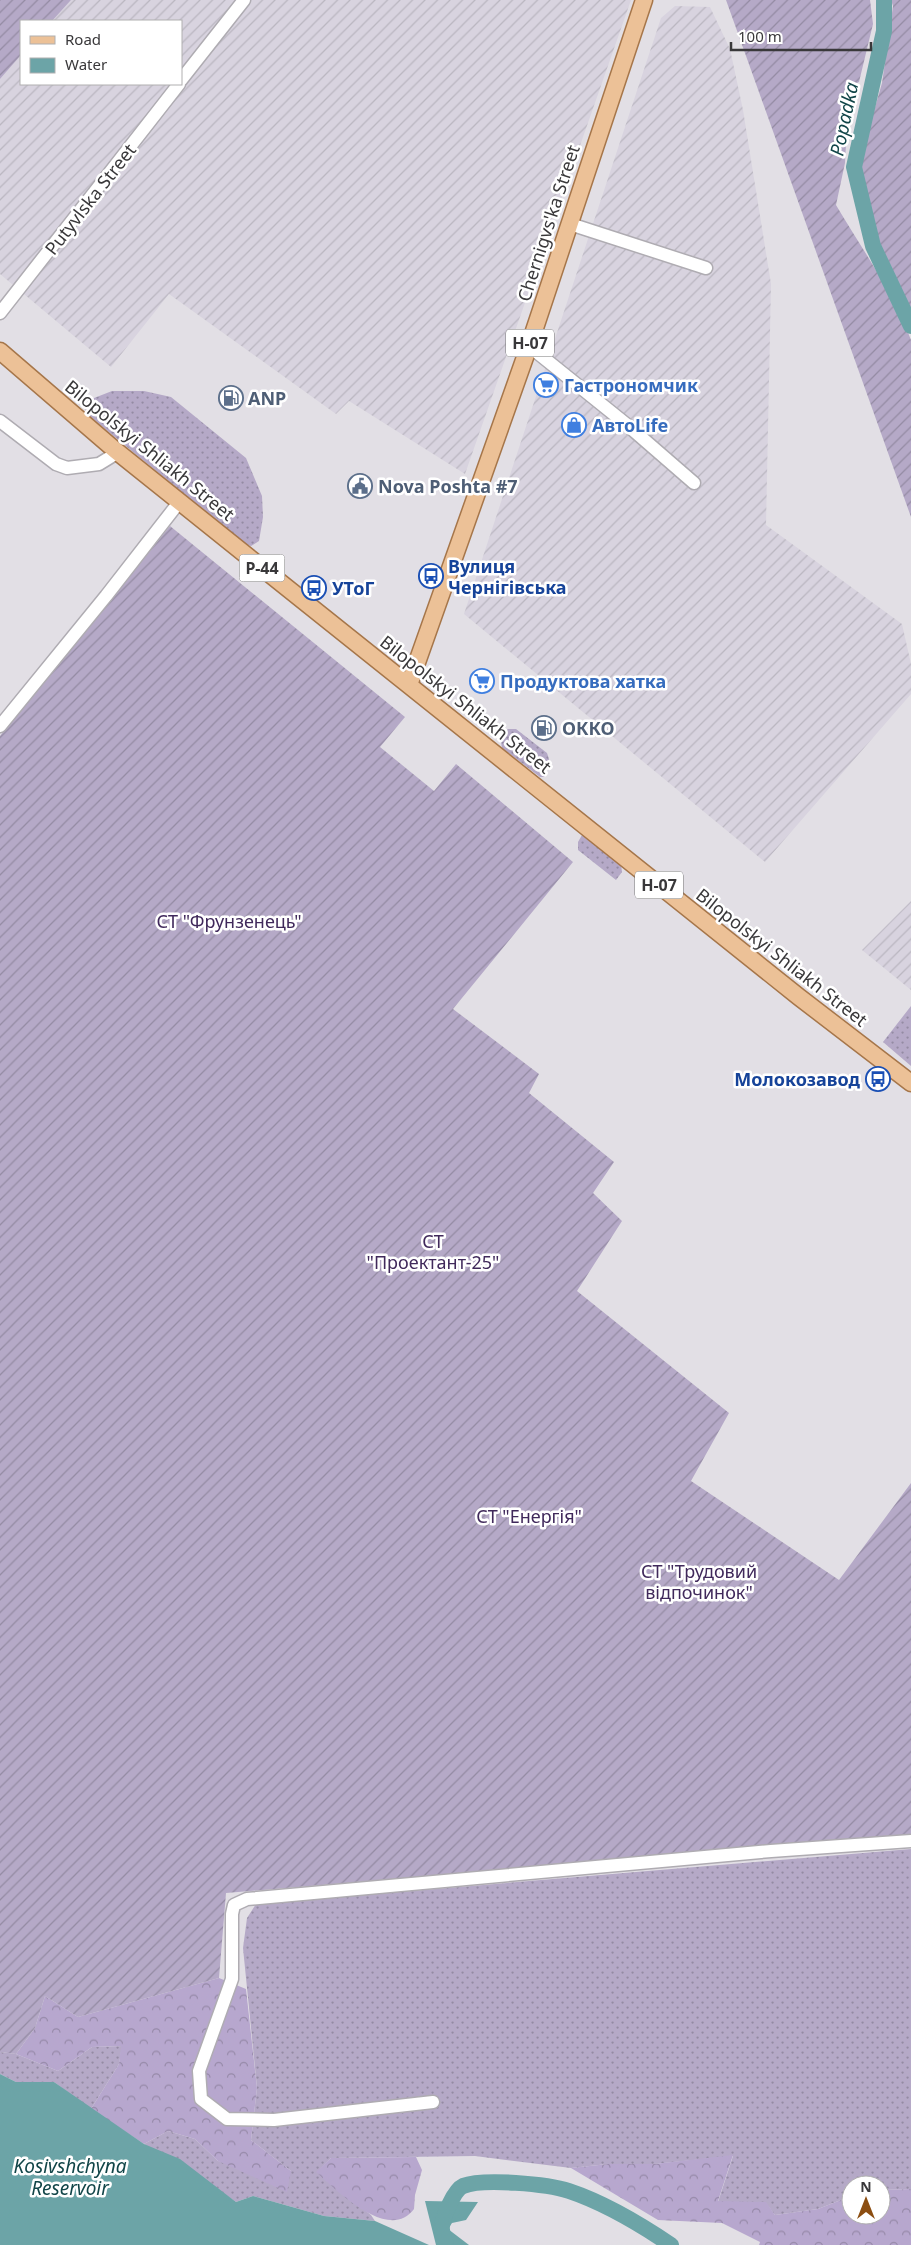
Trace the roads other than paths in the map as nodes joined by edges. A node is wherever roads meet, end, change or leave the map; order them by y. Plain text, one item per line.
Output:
1 (244, 0) edge
2 (644, 0) edge
3 (182, 79) edge
4 (178, 85) edge
5 (570, 224) junction
6 (706, 268) dead end
7 (0, 313) edge
8 (529, 346) junction
9 (0, 351) edge
10 (0, 421) edge
11 (115, 450) junction
12 (694, 483) dead end
13 (180, 501) junction
14 (409, 685) junction
15 (0, 726) edge
16 (911, 1083) edge
17 (911, 1841) edge
18 (433, 2102) dead end

1 - 3 street
2 - 5 main road, Chernigvs'ka Street / Н-07
4 - 7 street, Putyvlska Street
5 - 6 street
5 - 8 main road, Chernigvs'ka Street / Н-07
8 - 12 street
8 - 14 main road, Chernigvs'ka Street / Н-07
9 - 11 main road, Bilopolskyi Shliakh Street / Р-44
10 - 11 street
11 - 13 main road, Bilopolskyi Shliakh Street / Р-44
13 - 14 main road, Bilopolskyi Shliakh Street / Р-44
13 - 15 street
14 - 16 main road, Bilopolskyi Shliakh Street / Н-07
17 - 18 street

